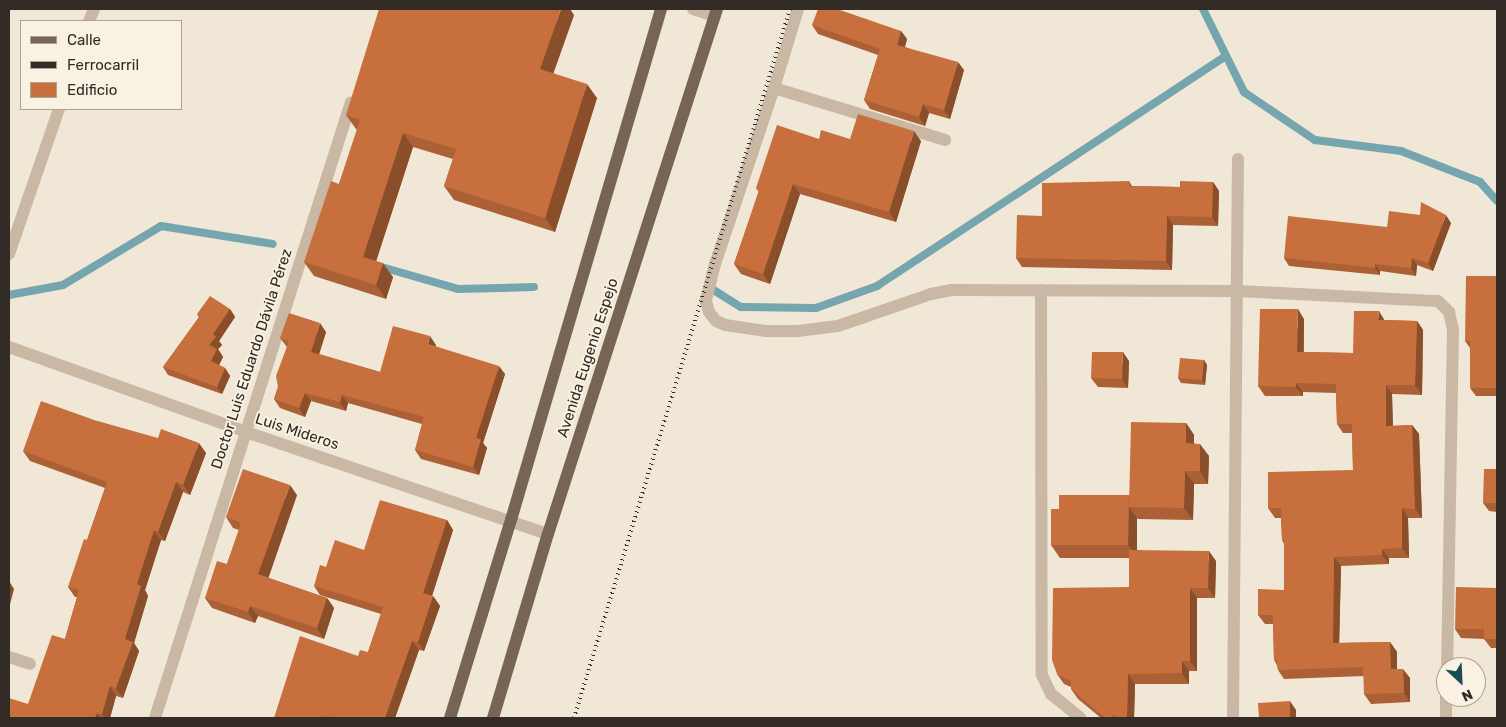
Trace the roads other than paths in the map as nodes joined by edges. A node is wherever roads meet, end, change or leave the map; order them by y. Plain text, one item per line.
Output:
1 (661, 9) edge
2 (693, 9) edge
3 (798, 9) edge
4 (716, 12) edge
5 (774, 88) junction
6 (354, 93) edge
7 (59, 110) edge
8 (945, 140) dead end
9 (1238, 159) dead end
10 (9, 254) edge
11 (1041, 290) junction
12 (1238, 291) junction
13 (9, 347) edge
14 (246, 432) junction
15 (511, 520) junction
16 (548, 534) junction
17 (9, 657) edge
18 (1447, 657) edge
19 (30, 664) dead end
20 (154, 718) edge
21 (450, 718) edge
22 (493, 718) edge
23 (1081, 718) edge
24 (1233, 718) edge

1 - 15 main road, Avenida Eugenio Espejo
2 - 4 street
3 - 5 street
4 - 16 main road, Avenida Eugenio Espejo
5 - 8 street
5 - 11 street
6 - 14 street, Doctor Luis Eduardo Dávila Pérez
7 - 10 street
9 - 12 street
11 - 12 street
11 - 23 street
12 - 18 street
12 - 24 street
13 - 14 street, Luis Mideros
14 - 15 street, Luis Mideros
14 - 20 street, Doctor Luis Eduardo Dávila Pérez
15 - 16 street, Luis Mideros
15 - 21 main road, Avenida Eugenio Espejo
16 - 22 main road, Avenida Eugenio Espejo
17 - 19 street

